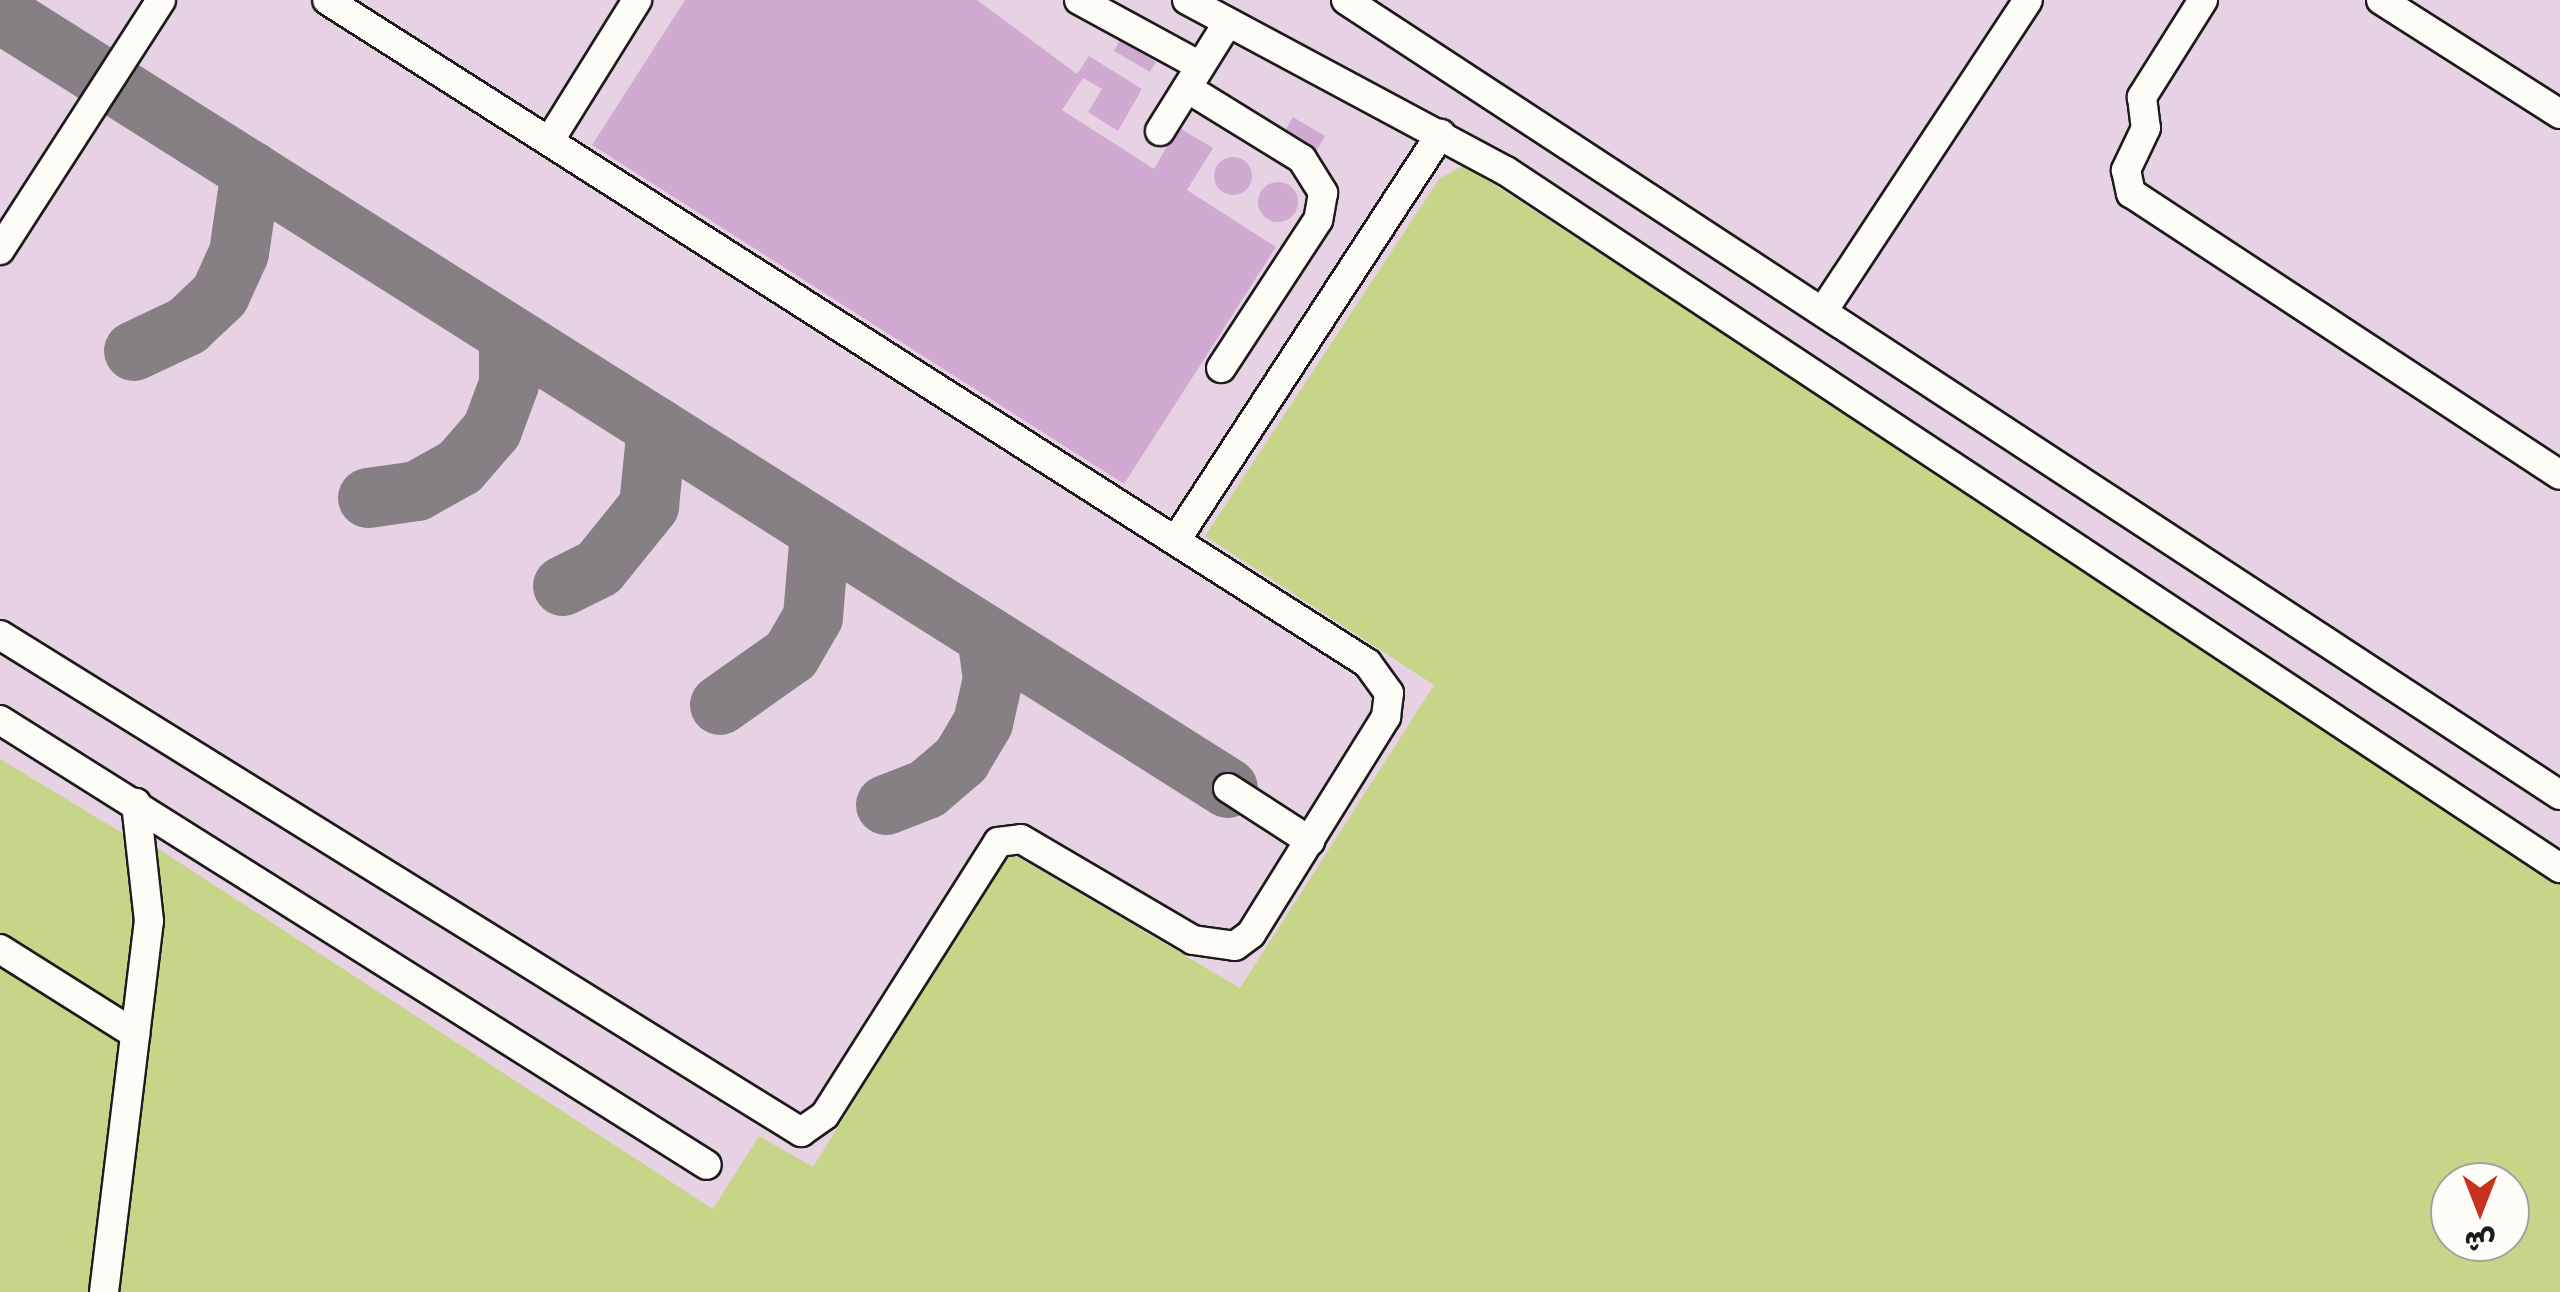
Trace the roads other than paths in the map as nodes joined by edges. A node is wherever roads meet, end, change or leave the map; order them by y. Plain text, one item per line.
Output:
1 (161, 0) edge
2 (327, 0) edge
3 (637, 0) edge
4 (1079, 0) edge
5 (1187, 0) edge
6 (1346, 0) edge
7 (2028, 0) edge
8 (2203, 0) edge
9 (2381, 0) edge
10 (1228, 22) junction
11 (1193, 77) junction
12 (2560, 114) edge
13 (1160, 131) dead end
14 (1441, 134) junction
15 (550, 140) junction
16 (0, 250) edge
17 (1823, 311) junction
18 (1221, 368) dead end
19 (2560, 475) edge
20 (1176, 540) junction
21 (0, 635) edge
22 (0, 720) edge
23 (1228, 788) dead end
24 (2560, 795) edge
25 (136, 803) junction
26 (1310, 841) junction
27 (2560, 868) edge
28 (0, 949) edge
29 (135, 1034) junction
30 (707, 1165) dead end
31 (104, 1292) edge

1 - 16 lane
2 - 15 lane
3 - 15 lane
4 - 11 lane
5 - 10 lane
6 - 17 lane
7 - 17 lane
8 - 19 lane
9 - 12 lane
10 - 11 lane
10 - 14 lane
11 - 13 lane
11 - 18 lane
14 - 20 lane
14 - 27 lane
15 - 20 lane
17 - 24 lane
20 - 26 lane
21 - 26 lane
22 - 25 lane
23 - 26 lane
25 - 29 lane
25 - 30 lane
28 - 29 lane
29 - 31 lane

